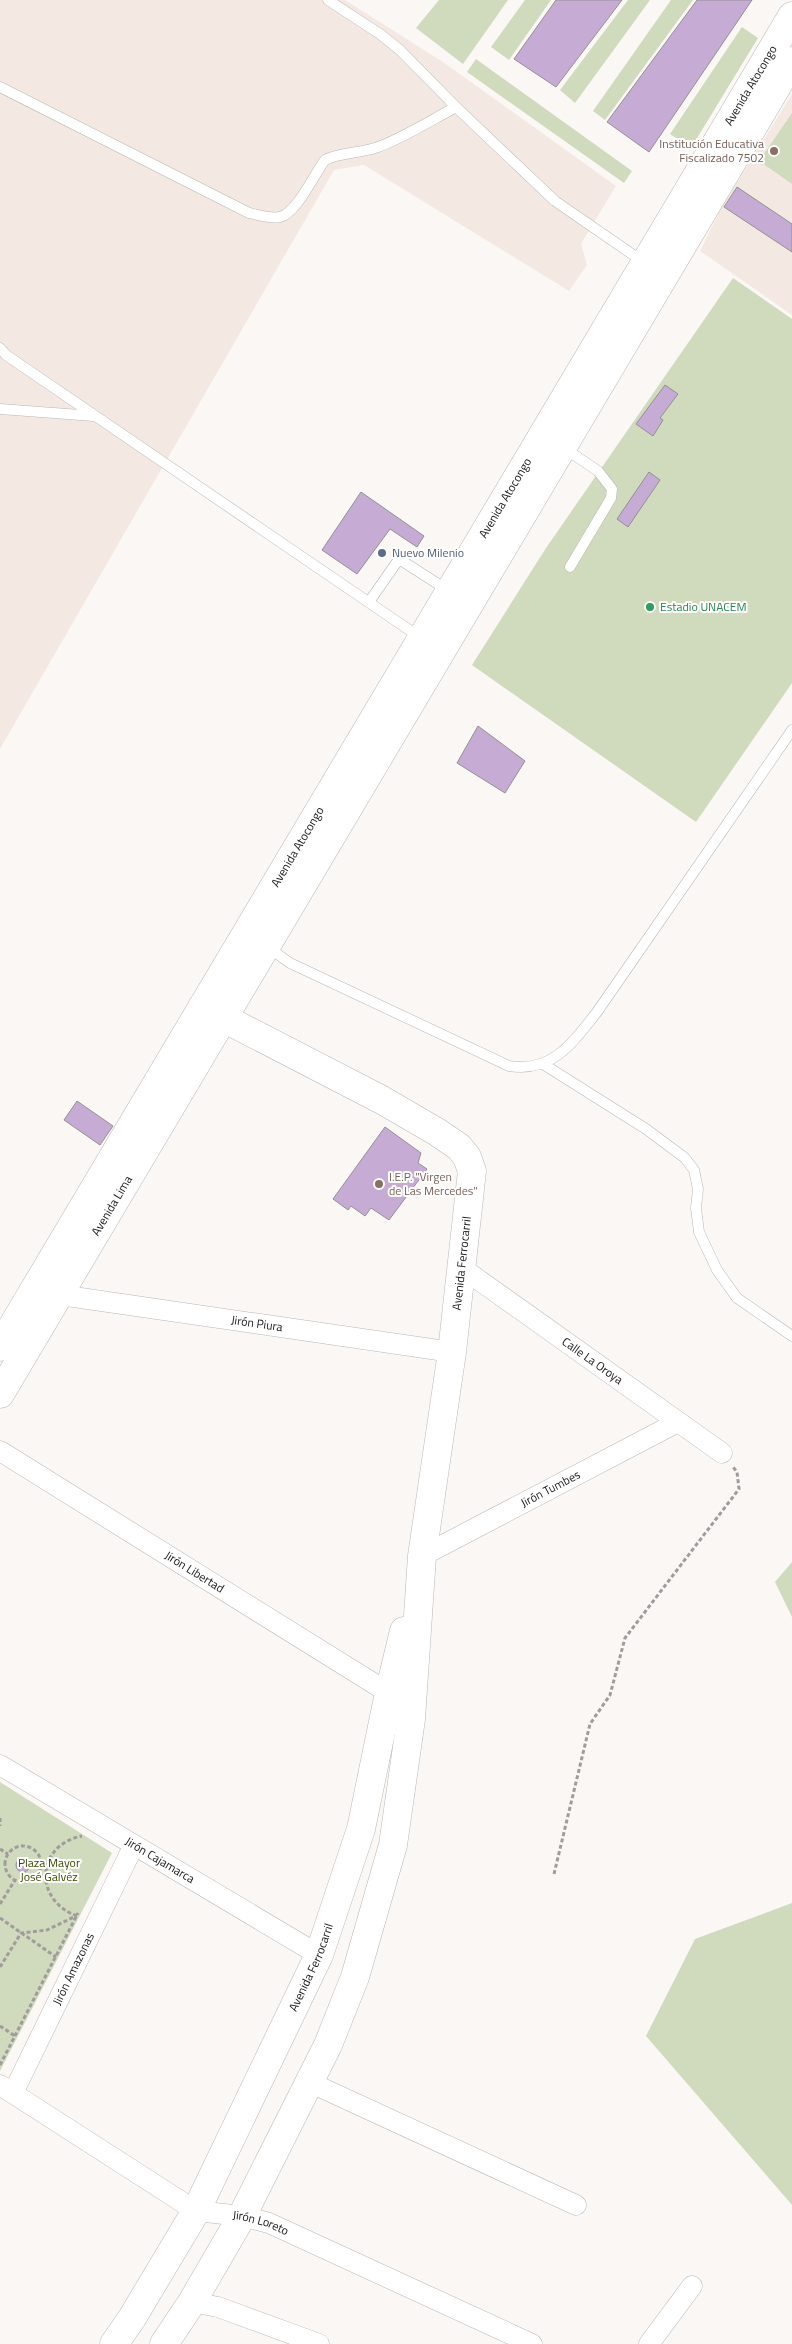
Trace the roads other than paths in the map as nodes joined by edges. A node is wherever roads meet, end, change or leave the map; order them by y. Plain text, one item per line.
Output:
1 (328, 0) edge
2 (792, 16) edge
3 (792, 61) edge
4 (0, 87) edge
5 (456, 107) junction
6 (696, 199) junction
7 (654, 269) junction
8 (0, 348) edge
9 (0, 409) edge
10 (95, 416) junction
11 (552, 441) junction
12 (570, 567) dead end
13 (459, 598) junction
14 (369, 602) junction
15 (431, 644) junction
16 (792, 730) edge
17 (258, 936) junction
18 (212, 1012) junction
19 (543, 1064) junction
20 (462, 1268) junction
21 (60, 1295) junction
22 (792, 1336) edge
23 (0, 1347) edge
24 (452, 1352) junction
25 (0, 1394) edge
26 (678, 1422) junction
27 (0, 1451) edge
28 (722, 1453) road end
29 (422, 1556) junction
30 (389, 1693) junction
31 (0, 1765) edge
32 (134, 1845) junction
33 (320, 1954) junction
34 (310, 2082) junction
35 (7, 2089) edge
36 (576, 2205) dead end
37 (196, 2211) junction
38 (242, 2216) junction
39 (692, 2286) dead end
40 (192, 2302) junction
41 (114, 2344) edge
42 (164, 2344) edge
43 (319, 2344) edge
44 (532, 2344) edge
45 (649, 2344) edge

1 - 5 lane
2 - 6 street, Avenida Atocongo
3 - 6 street, Avenida Atocongo
4 - 5 lane
5 - 7 lane
6 - 7 street, Avenida Atocongo
7 - 11 street, Avenida Atocongo
8 - 10 lane
9 - 10 lane
10 - 14 lane
11 - 12 lane
11 - 13 street, Avenida Atocongo
13 - 14 lane
13 - 15 street, Avenida Atocongo
14 - 15 lane
15 - 17 street, Avenida Atocongo
16 - 19 lane
17 - 18 street, Avenida Atocongo
17 - 19 lane
18 - 20 street, Avenida Ferrocarril
18 - 21 street, Avenida Lima
18 - 23 street, Avenida Lima
19 - 22 lane
20 - 24 street, Avenida Ferrocarril
20 - 26 street, Calle La Oroya
21 - 24 street, Jirón Piura
21 - 25 street, Avenida Lima
24 - 29 street, Avenida Ferrocarril
26 - 28 street, Calle La Oroya
26 - 29 street, Jirón Tumbes
27 - 30 street, Jirón Libertad
29 - 30 street, Avenida Ferrocarril
29 - 34 street, Avenida Ferrocarril
30 - 33 street, Avenida Ferrocarril
31 - 32 street, Jirón Cajamarca
32 - 33 street, Jirón Cajamarca
32 - 35 street, Jirón Amazonas
33 - 37 street, Avenida Ferrocarril
34 - 36 street
34 - 38 street, Avenida Ferrocarril
35 - 37 street, Jirón Loreto
37 - 38 street, Jirón Loreto
37 - 41 street, Avenida Ferrocarril
38 - 40 street, Avenida Ferrocarril
38 - 44 street, Jirón Loreto
39 - 45 street
40 - 42 street, Avenida Ferrocarril
40 - 43 street

